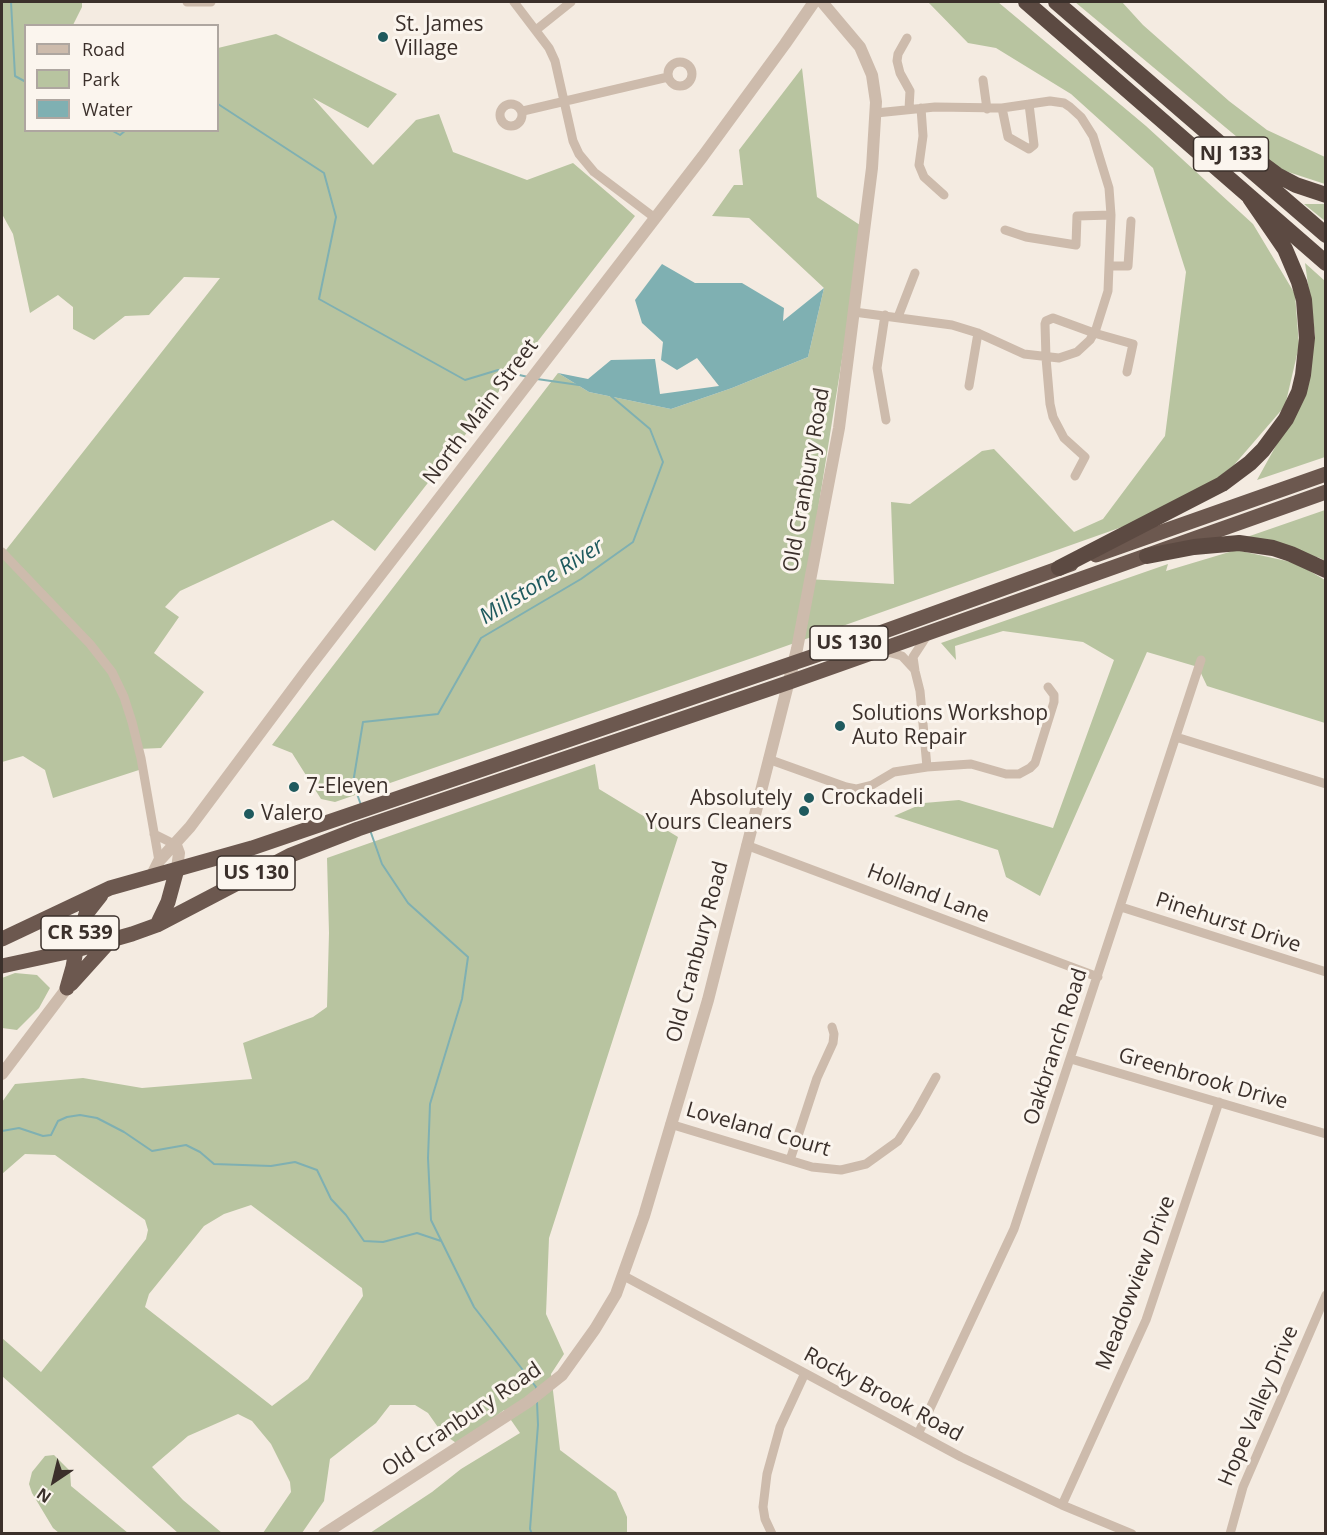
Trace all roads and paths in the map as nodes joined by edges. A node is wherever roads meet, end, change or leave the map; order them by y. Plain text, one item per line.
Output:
1 (187, 2) edge
2 (211, 2) edge
3 (514, 2) edge
4 (571, 2) edge
5 (814, 2) edge
6 (822, 2) edge
7 (1026, 2) edge
8 (1056, 2) edge
9 (536, 30) junction
10 (907, 38) dead end
11 (1137, 72) junction
12 (668, 77) dead end
13 (983, 80) dead end
14 (564, 102) junction
15 (1029, 104) junction
16 (921, 108) junction
17 (1002, 108) junction
18 (909, 109) junction
19 (987, 109) junction
20 (522, 111) dead end
21 (876, 113) junction
22 (944, 195) dead end
23 (1326, 195) edge
24 (1250, 198) junction
25 (1111, 215) junction
26 (655, 218) junction
27 (1131, 221) dead end
28 (1005, 230) dead end
29 (1326, 235) edge
30 (1326, 262) edge
31 (1109, 266) junction
32 (915, 273) dead end
33 (854, 312) junction
34 (885, 315) junction
35 (898, 316) junction
36 (978, 333) junction
37 (1094, 333) junction
38 (1046, 358) junction
39 (1126, 372) dead end
40 (969, 386) dead end
41 (886, 420) dead end
42 (1326, 474) edge
43 (1075, 476) dead end
44 (1326, 492) edge
45 (2, 552) edge
46 (1147, 556) junction
47 (1059, 568) junction
48 (1326, 570) edge
49 (928, 633) junction
50 (878, 651) junction
51 (1201, 660) dead end
52 (793, 663) junction
53 (915, 671) junction
54 (787, 683) junction
55 (1048, 687) dead end
56 (1176, 737) junction
57 (768, 759) junction
58 (927, 767) junction
59 (1326, 784) edge
60 (374, 815) junction
61 (355, 821) junction
62 (154, 834) junction
63 (176, 844) junction
64 (746, 845) junction
65 (155, 868) junction
66 (177, 869) junction
67 (110, 888) junction
68 (172, 890) junction
69 (1120, 907) junction
70 (86, 914) junction
71 (157, 925) junction
72 (2, 939) edge
73 (106, 941) junction
74 (76, 950) junction
75 (46, 956) junction
76 (2, 966) edge
77 (1326, 972) edge
78 (1098, 977) junction
79 (69, 982) junction
80 (832, 1027) dead end
81 (1071, 1059) junction
82 (2, 1074) edge
83 (936, 1077) dead end
84 (1219, 1102) junction
85 (670, 1124) junction
86 (1326, 1134) edge
87 (790, 1160) junction
88 (624, 1276) junction
89 (1326, 1294) edge
90 (805, 1373) junction
91 (918, 1434) junction
92 (1062, 1505) junction
93 (1125, 1532) edge
94 (324, 1533) edge
95 (772, 1533) edge
96 (1230, 1533) edge

1 - 2 street
3 - 9 street
4 - 9 street
5 - 26 street, North Main Street
6 - 21 street, Old Cranbury Road
7 - 24 highway, NJ 133
8 - 11 highway, NJ 133
9 - 14 street
10 - 18 street
11 - 23 highway
11 - 29 highway, NJ 133
12 - 14 street
13 - 19 street
14 - 20 street
14 - 26 street
15 - 17 street
15 - 17 street
15 - 25 street
16 - 18 street
16 - 19 street
16 - 22 street
17 - 19 street
18 - 21 street
21 - 33 street, Old Cranbury Road
24 - 30 highway, NJ 133
24 - 47 highway
25 - 28 street
25 - 31 street
26 - 63 street, North Main Street
27 - 31 street
31 - 37 street
32 - 35 street
33 - 34 street
33 - 52 street, Old Cranbury Road
34 - 35 street
34 - 41 street
35 - 36 street
36 - 38 street
36 - 40 street
37 - 38 street
37 - 38 street
37 - 39 street
38 - 43 street
42 - 47 highway, US 130
44 - 46 highway, US 130
45 - 62 street
46 - 48 highway
46 - 49 highway, US 130
47 - 52 highway, US 130
49 - 50 highway, US 130
49 - 53 street
50 - 53 street
50 - 54 highway, US 130
51 - 56 street, Oakbranch Road
52 - 54 street, Old Cranbury Road
52 - 60 highway, US 130
53 - 58 street
54 - 57 street, Old Cranbury Road
54 - 60 highway, US 130
55 - 58 street
56 - 59 street
56 - 69 street, Oakbranch Road
57 - 58 street
57 - 64 street, Old Cranbury Road
60 - 61 highway, US 130
61 - 66 highway, US 130
61 - 71 highway, US 130
62 - 63 street
62 - 65 street
63 - 65 street, North Main Street
63 - 66 street
64 - 78 street, Holland Lane
64 - 85 street, Old Cranbury Road
65 - 66 highway, US 130
65 - 67 highway, US 130
65 - 68 highway
66 - 68 highway
67 - 70 highway, CR 539
67 - 72 highway, US 130
68 - 71 highway
69 - 77 street, Pinehurst Drive
69 - 78 street, Oakbranch Road
70 - 73 highway
70 - 74 highway, CR 539
71 - 73 highway, US 130
73 - 74 highway, US 130
73 - 79 highway, CR 539
74 - 75 highway, US 130
74 - 79 highway, CR 539
75 - 76 highway, US 130
75 - 79 highway
78 - 81 street, Oakbranch Road
79 - 82 street, CR 539
80 - 87 street
81 - 84 street, Greenbrook Drive
81 - 91 street, Oakbranch Road
83 - 87 street, Loveland Court
84 - 86 street, Greenbrook Drive
84 - 92 street, Meadowview Drive
85 - 87 street, Loveland Court
85 - 88 street, Old Cranbury Road
88 - 90 street, Rocky Brook Road
88 - 94 street, Old Cranbury Road
89 - 96 street, Hope Valley Drive
90 - 91 street, Rocky Brook Road
90 - 95 street
91 - 92 street, Rocky Brook Road
92 - 93 street, Rocky Brook Road

